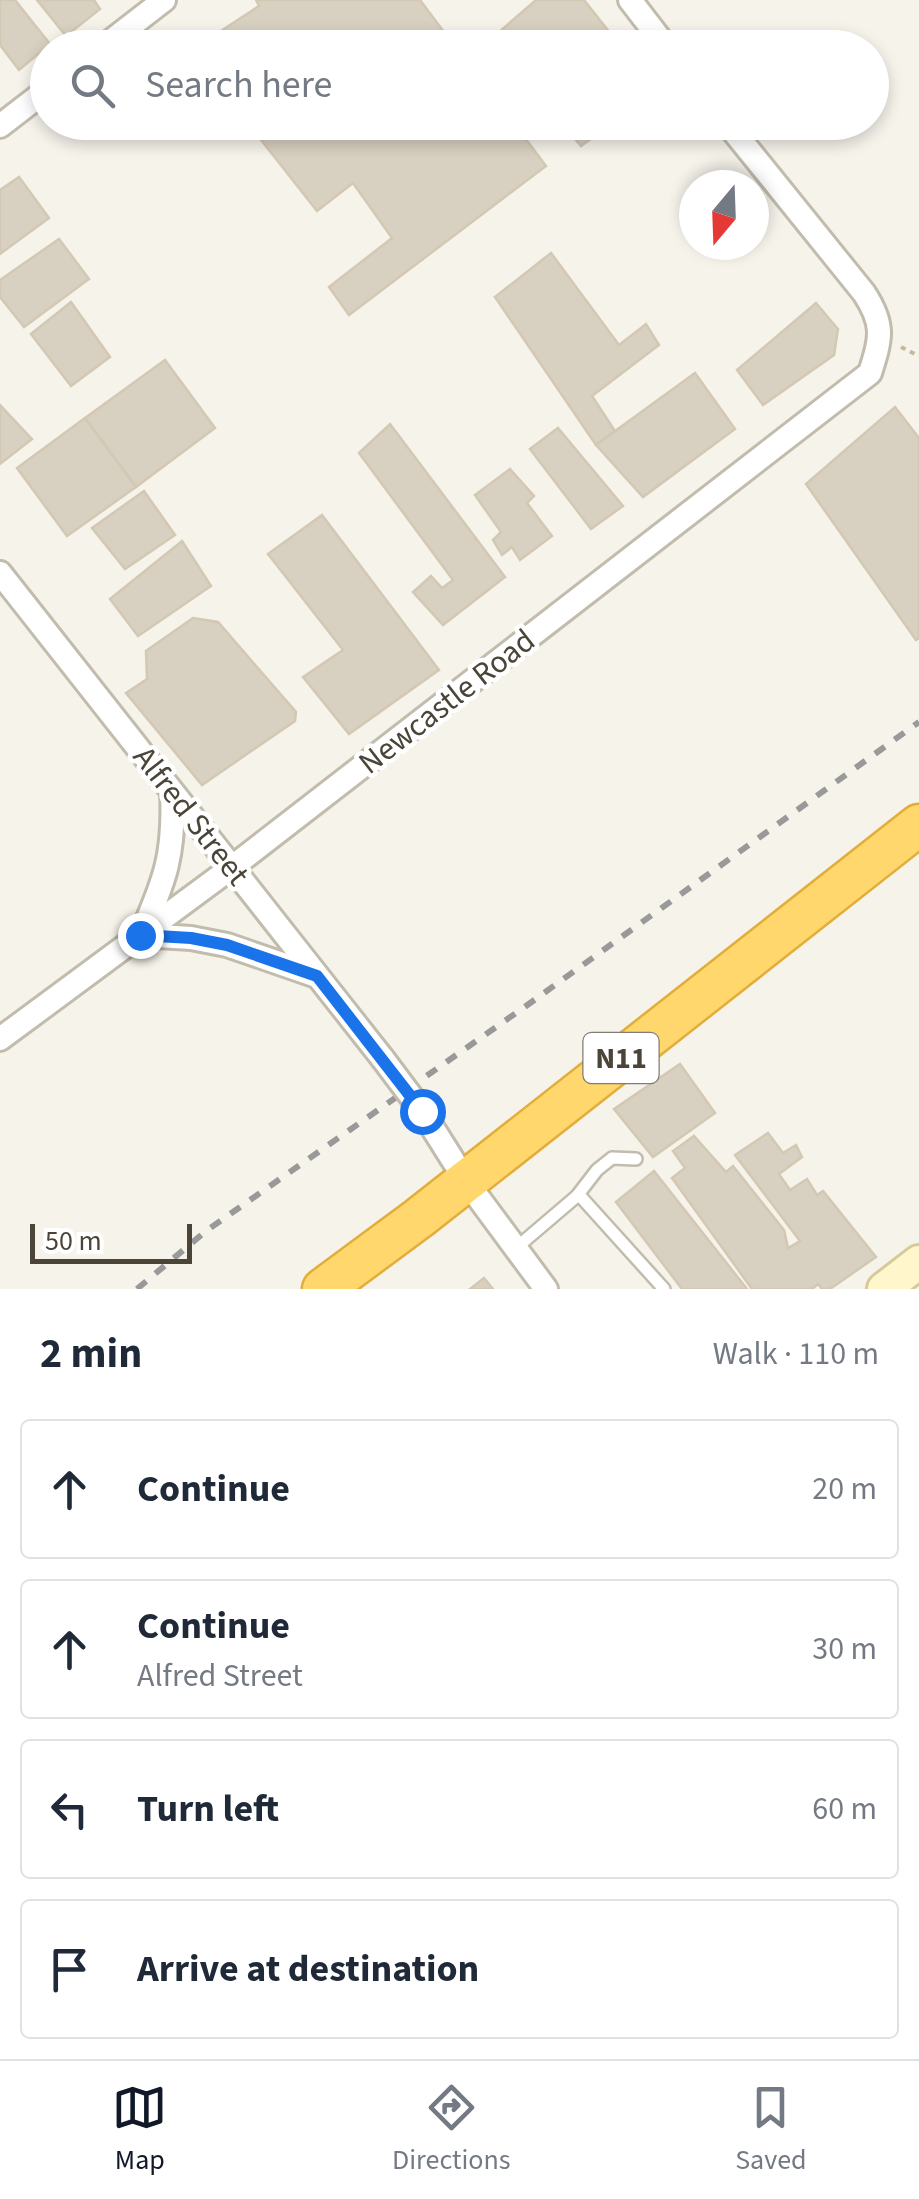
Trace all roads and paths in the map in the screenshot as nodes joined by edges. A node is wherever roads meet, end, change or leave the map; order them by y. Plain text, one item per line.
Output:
1 (164, 0) edge
2 (630, 0) edge
3 (125, 30) edge
4 (653, 30) edge
5 (30, 104) edge
6 (0, 126) edge
7 (741, 140) edge
8 (0, 573) edge
9 (172, 792) junction
10 (919, 825) edge
11 (231, 868) junction
12 (140, 935) junction
13 (317, 976) junction
14 (0, 1039) edge
15 (636, 1159) dead end
16 (466, 1180) junction
17 (577, 1196) junction
18 (516, 1248) junction
19 (919, 1262) edge
20 (322, 1289) edge
21 (546, 1289) edge
22 (664, 1289) edge
23 (884, 1289) edge

1 - 3 street
2 - 4 street
5 - 6 street
7 - 11 street, Newcastle Road
8 - 9 street, Alfred Street
9 - 11 street, Alfred Street
9 - 12 street
10 - 16 highway, N11
11 - 12 street, Newcastle Road
11 - 13 street, Alfred Street
12 - 13 street
12 - 14 street, Newcastle Road
13 - 16 street, Alfred Street, bridge
15 - 17 lane
16 - 18 street, Alfred Street
16 - 20 highway, N11
17 - 18 lane
17 - 22 lane
18 - 21 street, Alfred Street
19 - 23 street

